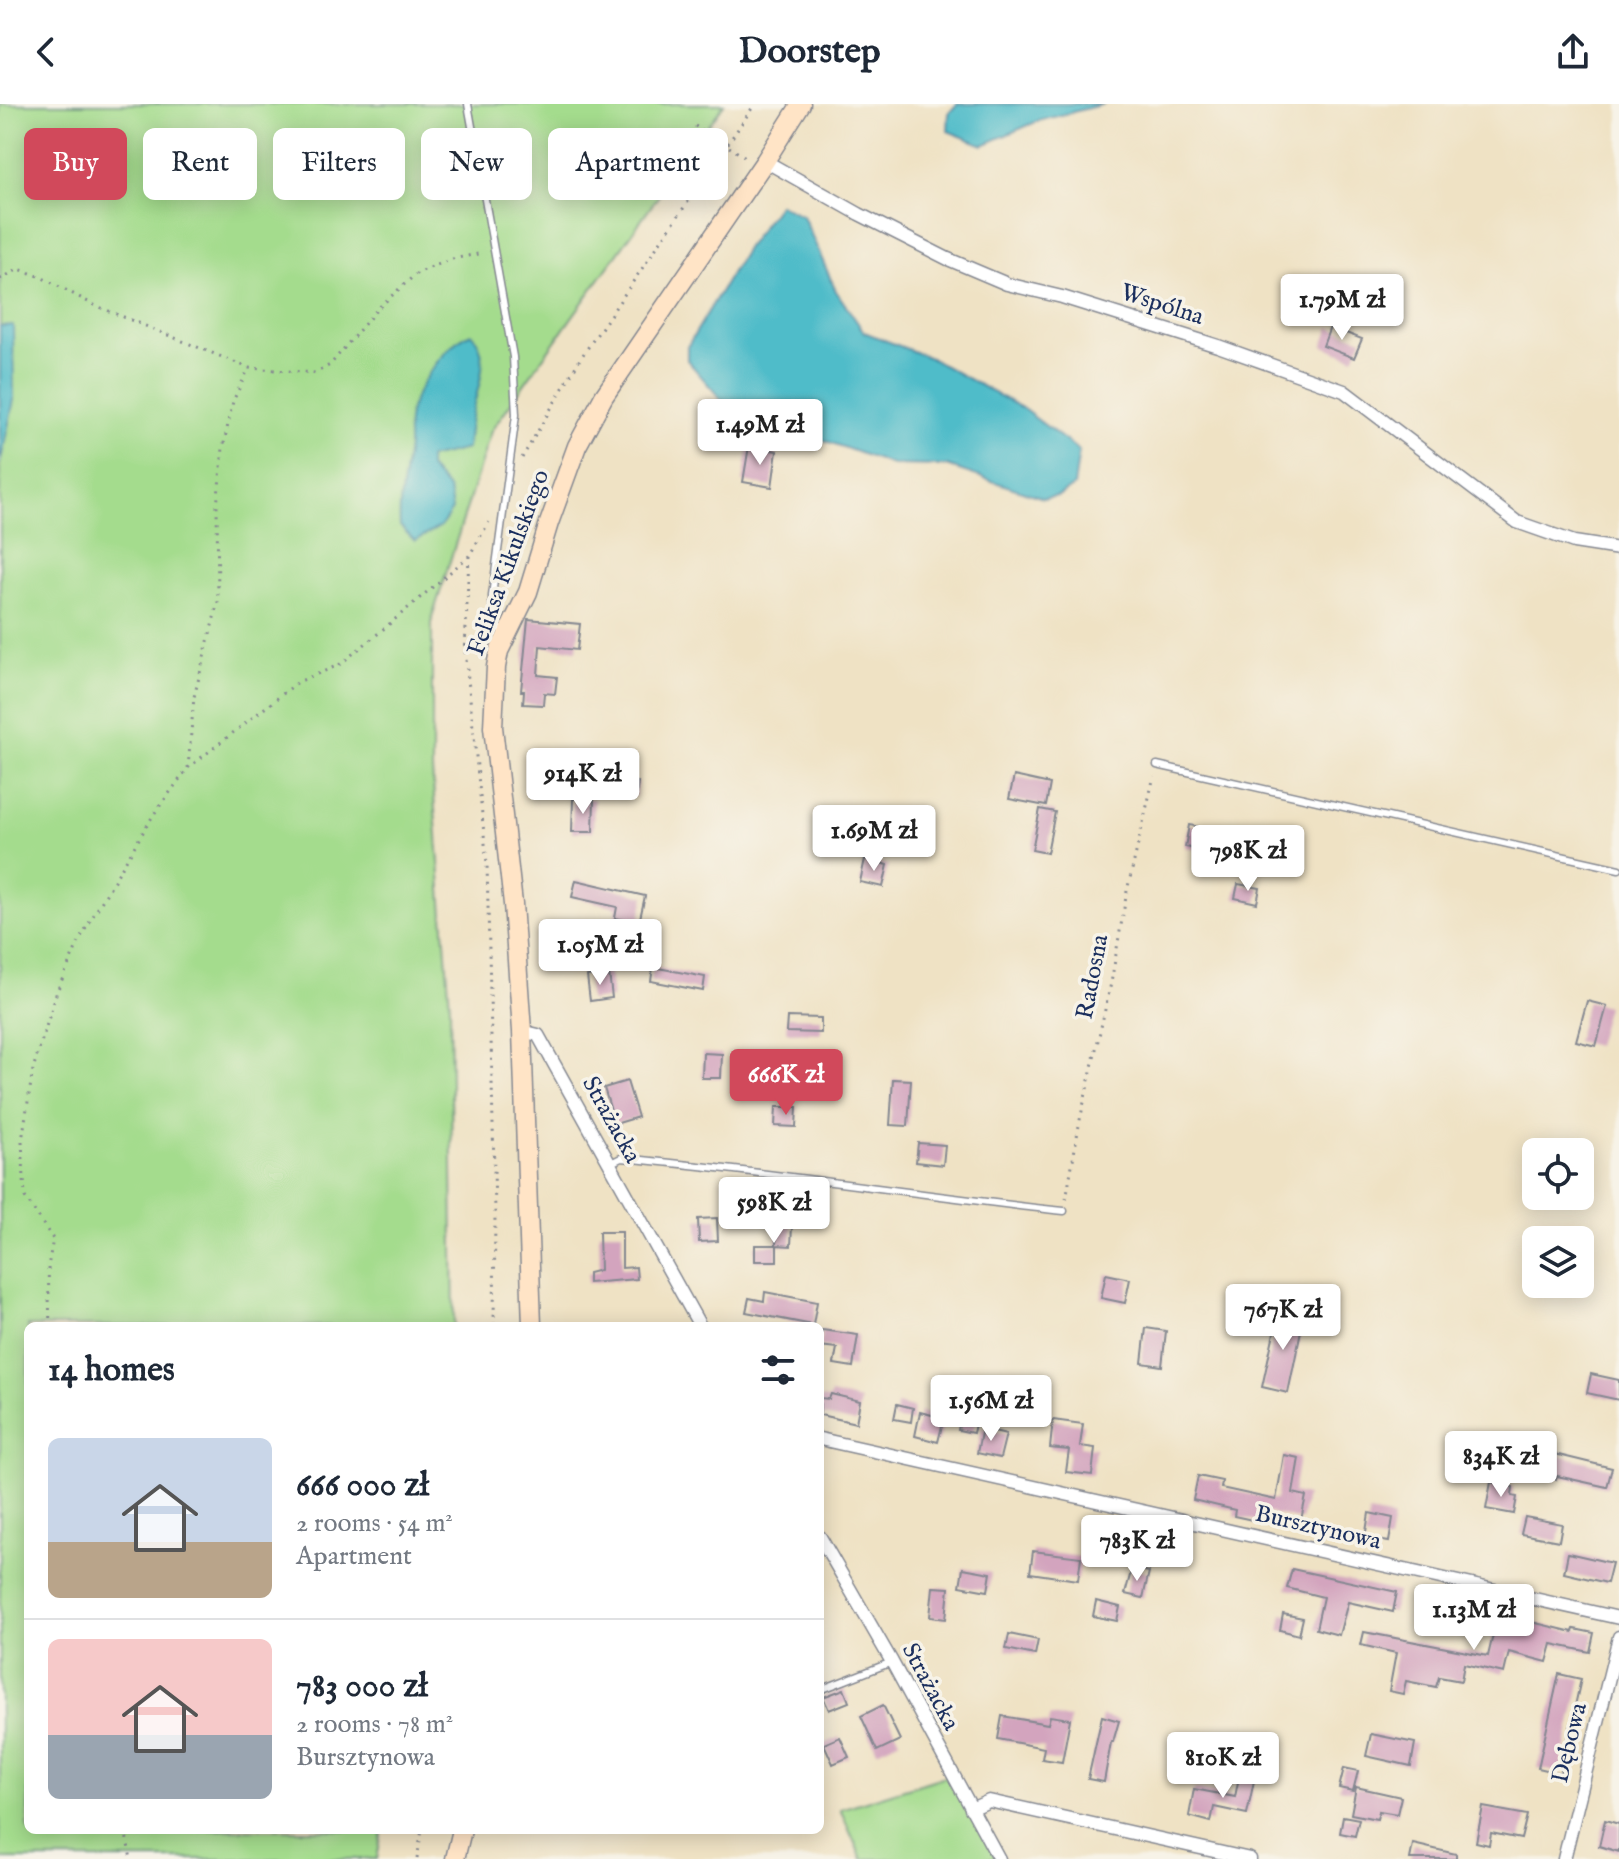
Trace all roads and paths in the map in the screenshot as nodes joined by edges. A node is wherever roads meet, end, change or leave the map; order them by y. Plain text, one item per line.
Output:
1 (468, 104) edge
2 (755, 104) edge
3 (801, 104) edge
4 (695, 126) dead end
5 (698, 128) edge
6 (728, 146) joint
7 (759, 161) junction
8 (690, 200) edge
9 (498, 267) junction
10 (0, 279) edge
11 (249, 368) junction
12 (519, 465) dead end
13 (492, 517) dead end
14 (1619, 549) edge
15 (469, 556) junction
16 (505, 637) junction
17 (1157, 765) joint
18 (188, 768) junction
19 (1619, 869) edge
20 (522, 1031) junction
21 (609, 1164) junction
22 (1064, 1211) joint
23 (50, 1322) edge
24 (494, 1322) edge
25 (532, 1322) edge
26 (698, 1322) edge
27 (824, 1440) edge
28 (824, 1544) edge
29 (1619, 1618) edge
30 (1619, 1637) edge
31 (892, 1662) junction
32 (824, 1688) edge
33 (971, 1809) junction
34 (126, 1834) edge
35 (421, 1834) edge
36 (461, 1834) edge
37 (131, 1859) edge
38 (417, 1859) edge
39 (455, 1859) edge
40 (999, 1859) edge
41 (1250, 1859) edge
42 (1564, 1859) edge

1 - 9 lane
2 - 6 path
3 - 7 main road, Feliksa Kikulskiego
4 - 5 path
6 - 7 path
7 - 14 street, Wspólna
7 - 16 main road, Feliksa Kikulskiego
8 - 12 path
9 - 11 path
9 - 16 lane
10 - 11 path
11 - 18 path
13 - 15 path
15 - 18 path
15 - 24 path
16 - 20 main road, Feliksa Kikulskiego
17 - 19 lane
17 - 22 path, Radosna
18 - 23 path
20 - 21 street, Strażacka
20 - 25 main road, Feliksa Kikulskiego
21 - 22 lane
21 - 26 street, Strażacka
27 - 29 street, Bursztynowa
28 - 31 street, Strażacka
30 - 42 street, Dębowa
31 - 32 lane
31 - 33 street, Strażacka
33 - 40 street, Strażacka
33 - 41 street
34 - 37 path
35 - 38 path
36 - 39 main road

